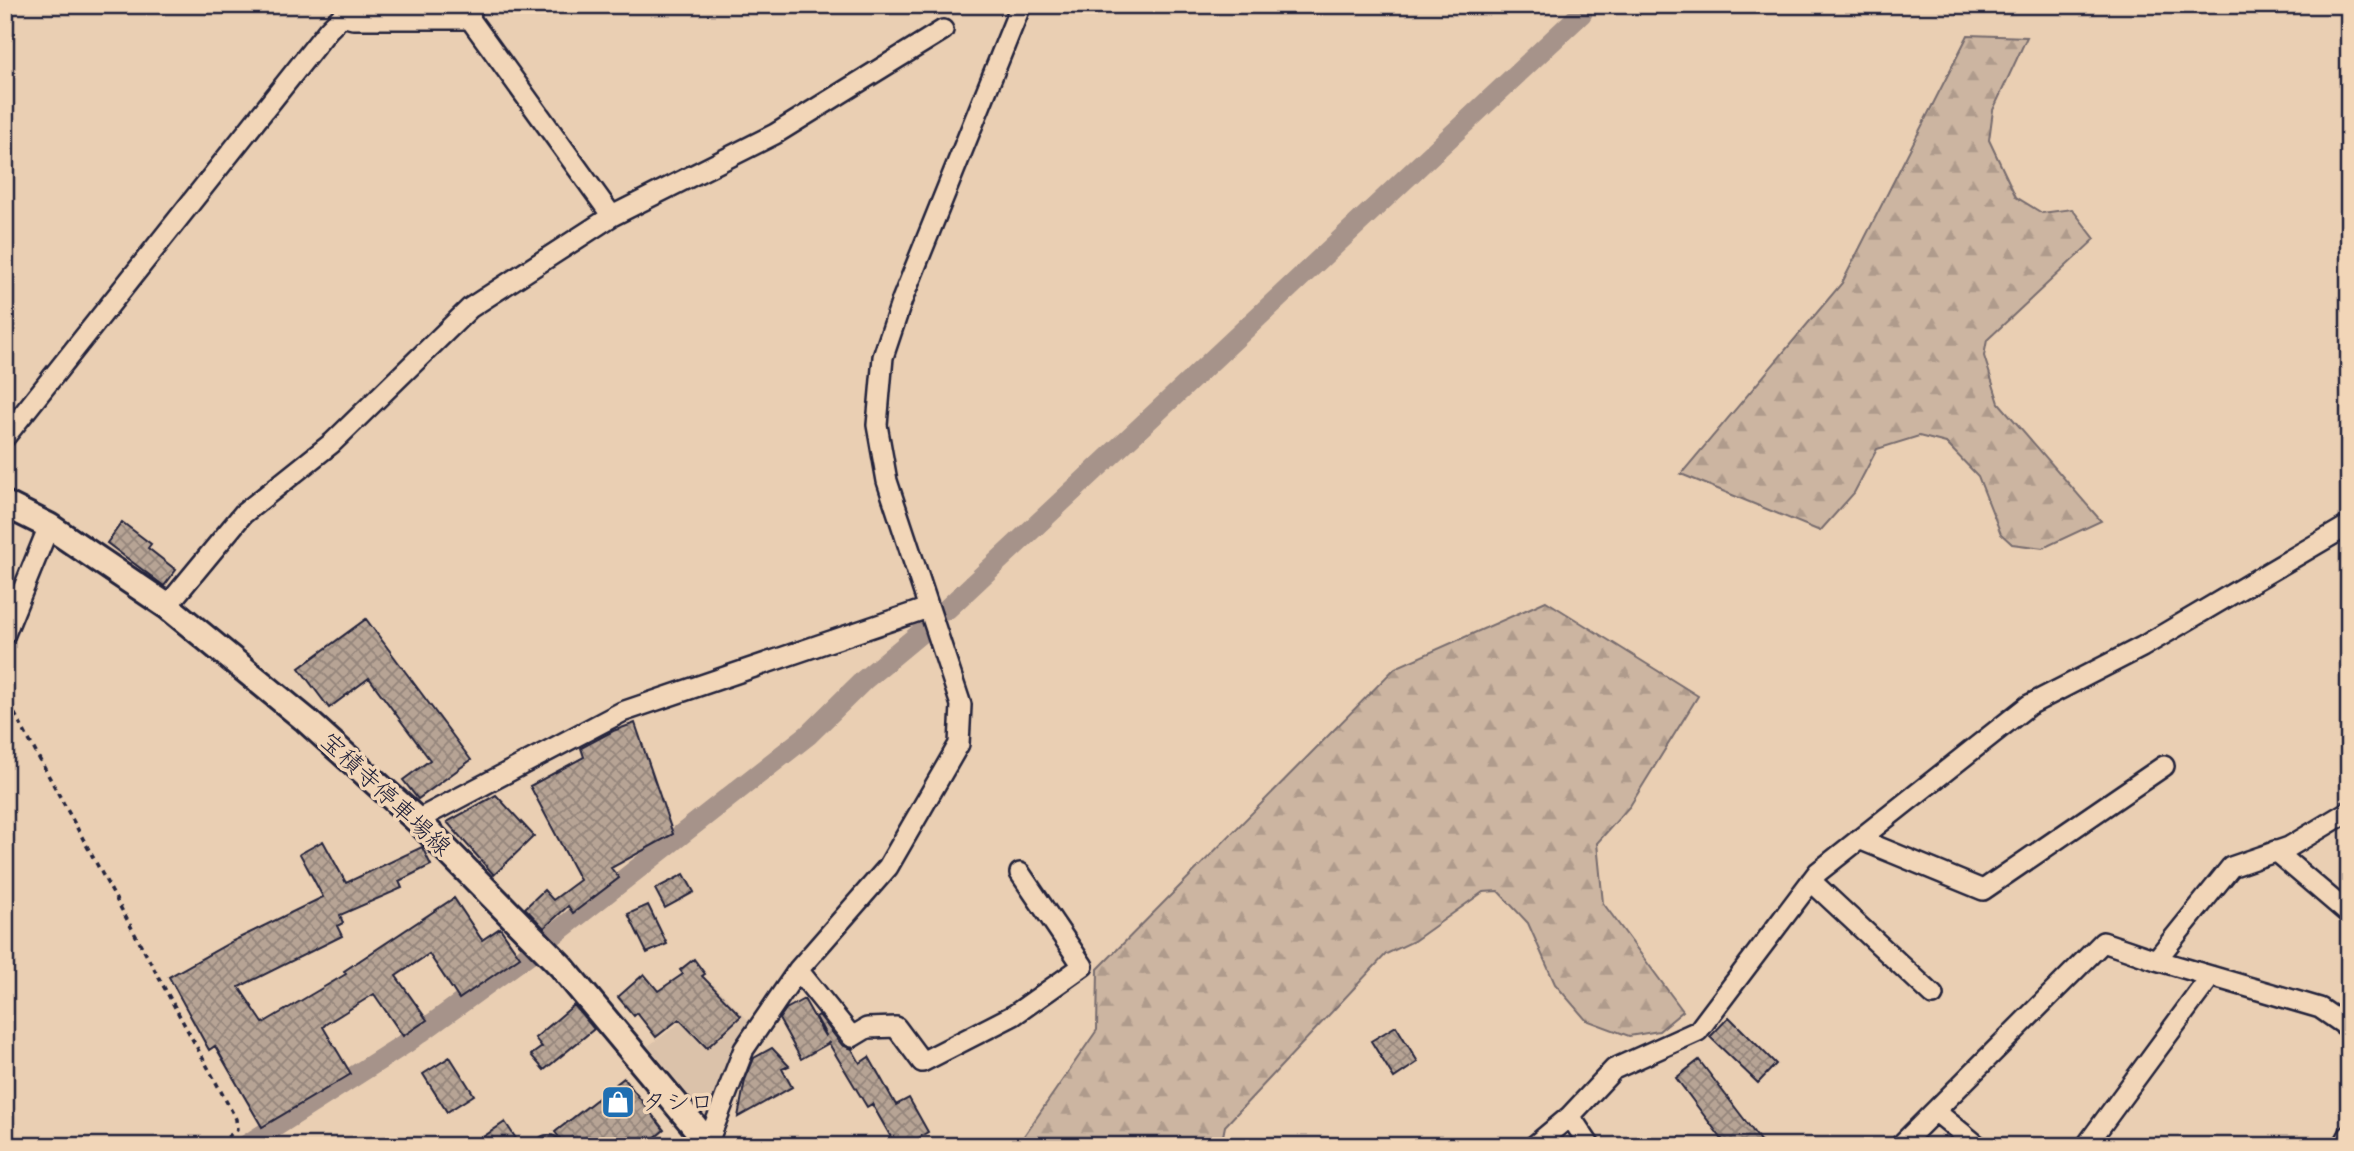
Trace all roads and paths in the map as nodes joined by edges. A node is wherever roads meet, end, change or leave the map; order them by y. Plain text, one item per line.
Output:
1 (1021, 5) edge
2 (344, 11) edge
3 (471, 12) edge
4 (943, 30) dead end
5 (612, 216) junction
6 (5, 437) edge
7 (5, 504) edge
8 (2349, 525) edge
9 (49, 526) junction
10 (167, 606) junction
11 (928, 608) junction
12 (5, 634) edge
13 (5, 696) edge
14 (2164, 766) dead end
15 (2349, 811) edge
16 (417, 820) junction
17 (1859, 839) junction
18 (2276, 851) junction
19 (1020, 873) dead end
20 (1811, 881) junction
21 (2349, 914) edge
22 (2156, 960) junction
23 (798, 970) junction
24 (2211, 976) junction
25 (1933, 995) dead end
26 (2349, 1028) edge
27 (1935, 1111) junction
28 (1570, 1116) junction
29 (2349, 1135) edge
30 (709, 1144) edge
31 (215, 1146) edge
32 (1535, 1146) edge
33 (1590, 1146) edge
34 (1900, 1146) edge
35 (1978, 1146) edge
36 (2086, 1146) edge
37 (2343, 1146) edge

1 - 11 street
2 - 3 street
2 - 6 street
3 - 5 street
4 - 5 street
5 - 10 street
7 - 9 main road, 宝積寺停車場線
8 - 17 street
9 - 10 main road, 宝積寺停車場線
9 - 12 street
10 - 16 main road, 宝積寺停車場線
11 - 16 street
11 - 23 street
13 - 31 path
14 - 17 street
15 - 18 street
16 - 30 main road, 宝積寺停車場線
17 - 20 street
18 - 21 street
18 - 22 street
19 - 23 street
20 - 25 street
20 - 28 street
22 - 24 street
22 - 27 street
23 - 30 street
24 - 26 street
24 - 36 street
27 - 34 street
27 - 35 street
28 - 32 street
28 - 33 street
29 - 37 street

